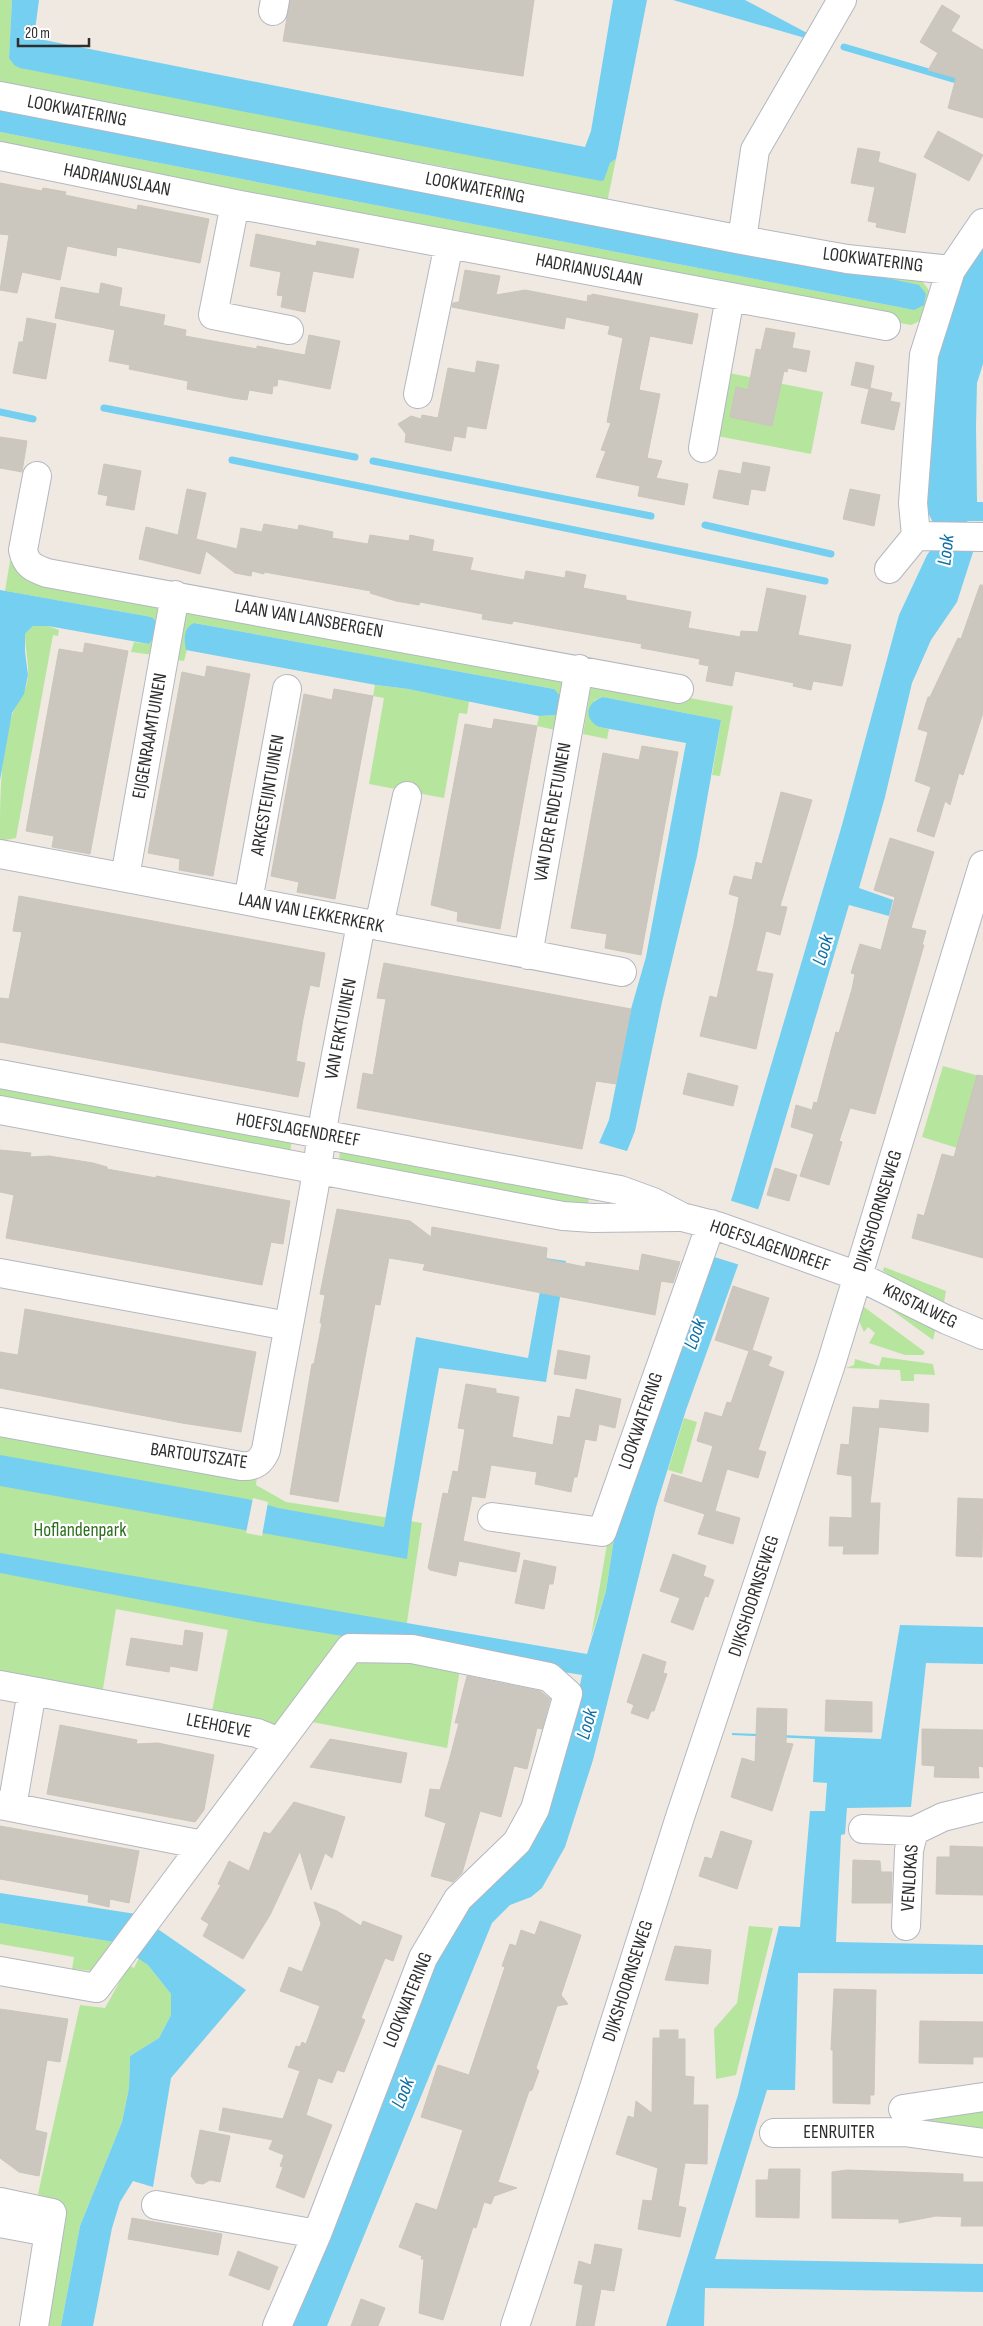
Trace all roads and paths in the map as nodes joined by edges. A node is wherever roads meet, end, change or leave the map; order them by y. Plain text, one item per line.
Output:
1 (842, 0) edge
2 (0, 96) edge
3 (0, 156) edge
4 (235, 204) junction
5 (983, 223) edge
6 (742, 240) junction
7 (449, 244) junction
8 (952, 270) junction
9 (730, 296) junction
10 (886, 326) dead end
11 (289, 330) dead end
12 (418, 394) dead end
13 (703, 448) dead end
14 (37, 476) dead end
15 (923, 536) junction
16 (981, 537) edge
17 (888, 569) dead end
18 (176, 595) junction
19 (579, 669) junction
20 (287, 689) dead end
21 (679, 689) dead end
22 (407, 796) dead end
23 (1, 855) edge
24 (983, 865) edge
25 (125, 877) junction
26 (248, 901) junction
27 (370, 925) junction
28 (974, 926) edge
29 (528, 955) junction
30 (622, 972) dead end
31 (0, 1074) edge
32 (0, 1110) edge
33 (322, 1134) junction
34 (317, 1169) junction
35 (595, 1185) junction
36 (682, 1217) junction
37 (593, 1218) junction
38 (714, 1225) junction
39 (0, 1273) edge
40 (858, 1276) junction
41 (288, 1326) junction
42 (983, 1335) edge
43 (0, 1422) edge
44 (492, 1517) dead end
45 (0, 1685) edge
46 (32, 1691) junction
47 (279, 1742) junction
48 (6, 1806) edge
49 (983, 1807) edge
50 (863, 1829) dead end
51 (914, 1831) junction
52 (203, 1845) junction
53 (906, 1926) dead end
54 (0, 1971) edge
55 (983, 2097) edge
56 (903, 2110) junction
57 (774, 2132) dead end
58 (983, 2143) edge
59 (0, 2202) edge
60 (156, 2205) dead end
61 (50, 2222) junction
62 (0, 2223) edge
63 (317, 2234) junction
64 (515, 2325) edge
65 (34, 2326) edge
66 (278, 2326) edge

1 - 6 street
2 - 6 street, LOOKWATERING
3 - 4 street, HADRIANUSLAAN
4 - 7 street, HADRIANUSLAAN
4 - 11 street
5 - 8 street, LOOKWATERING
6 - 8 street, LOOKWATERING
7 - 9 street, HADRIANUSLAAN
7 - 12 street
8 - 15 street, LOOKWATERING
9 - 10 street, HADRIANUSLAAN
9 - 13 street
14 - 18 street, LAAN VAN LANSBERGEN
15 - 16 street
15 - 17 street
18 - 19 street, LAAN VAN LANSBERGEN
18 - 25 street, EIJGENRAAMTUINEN
19 - 21 street, LAAN VAN LANSBERGEN
19 - 29 street, VAN DER ENDETUINEN
20 - 26 street, ARKESTEIJNTUINEN
22 - 27 street, VAN ERKTUINEN
23 - 25 street, LAAN VAN LEKKERKERK
24 - 28 street, DIJKSHOORNSEWEG
25 - 26 street, LAAN VAN LEKKERKERK
26 - 27 street, LAAN VAN LEKKERKERK
27 - 29 street, LAAN VAN LEKKERKERK
27 - 33 street, VAN ERKTUINEN
28 - 40 street, DIJKSHOORNSEWEG
29 - 30 street, LAAN VAN LEKKERKERK
31 - 33 street, HOEFSLAGENDREEF
32 - 34 street, HOEFSLAGENDREEF
33 - 34 street, VAN ERKTUINEN
33 - 35 street, HOEFSLAGENDREEF
34 - 37 street, HOEFSLAGENDREEF
34 - 41 street, BARTOUTSZATE
35 - 36 street, HOEFSLAGENDREEF
35 - 37 street
36 - 37 street, HOEFSLAGENDREEF
36 - 38 street, HOEFSLAGENDREEF
38 - 40 street, HOEFSLAGENDREEF
38 - 44 street, LOOKWATERING
39 - 41 street
40 - 42 street, KRISTALWEG
40 - 64 street, DIJKSHOORNSEWEG
41 - 43 street, BARTOUTSZATE
45 - 46 street, LEEHOEVE
46 - 47 street, LEEHOEVE
46 - 48 street
47 - 52 street, LEEHOEVE
47 - 63 street, LOOKWATERING
48 - 52 street
49 - 51 street, VENLOKAS
50 - 51 street, VENLOKAS
51 - 53 street, VENLOKAS
52 - 54 street, LEEHOEVE
55 - 56 street, EENRUITER
56 - 57 street, EENRUITER
56 - 58 street, EENRUITER
59 - 61 street
60 - 63 street
61 - 62 street
61 - 65 street
63 - 66 street, LOOKWATERING

